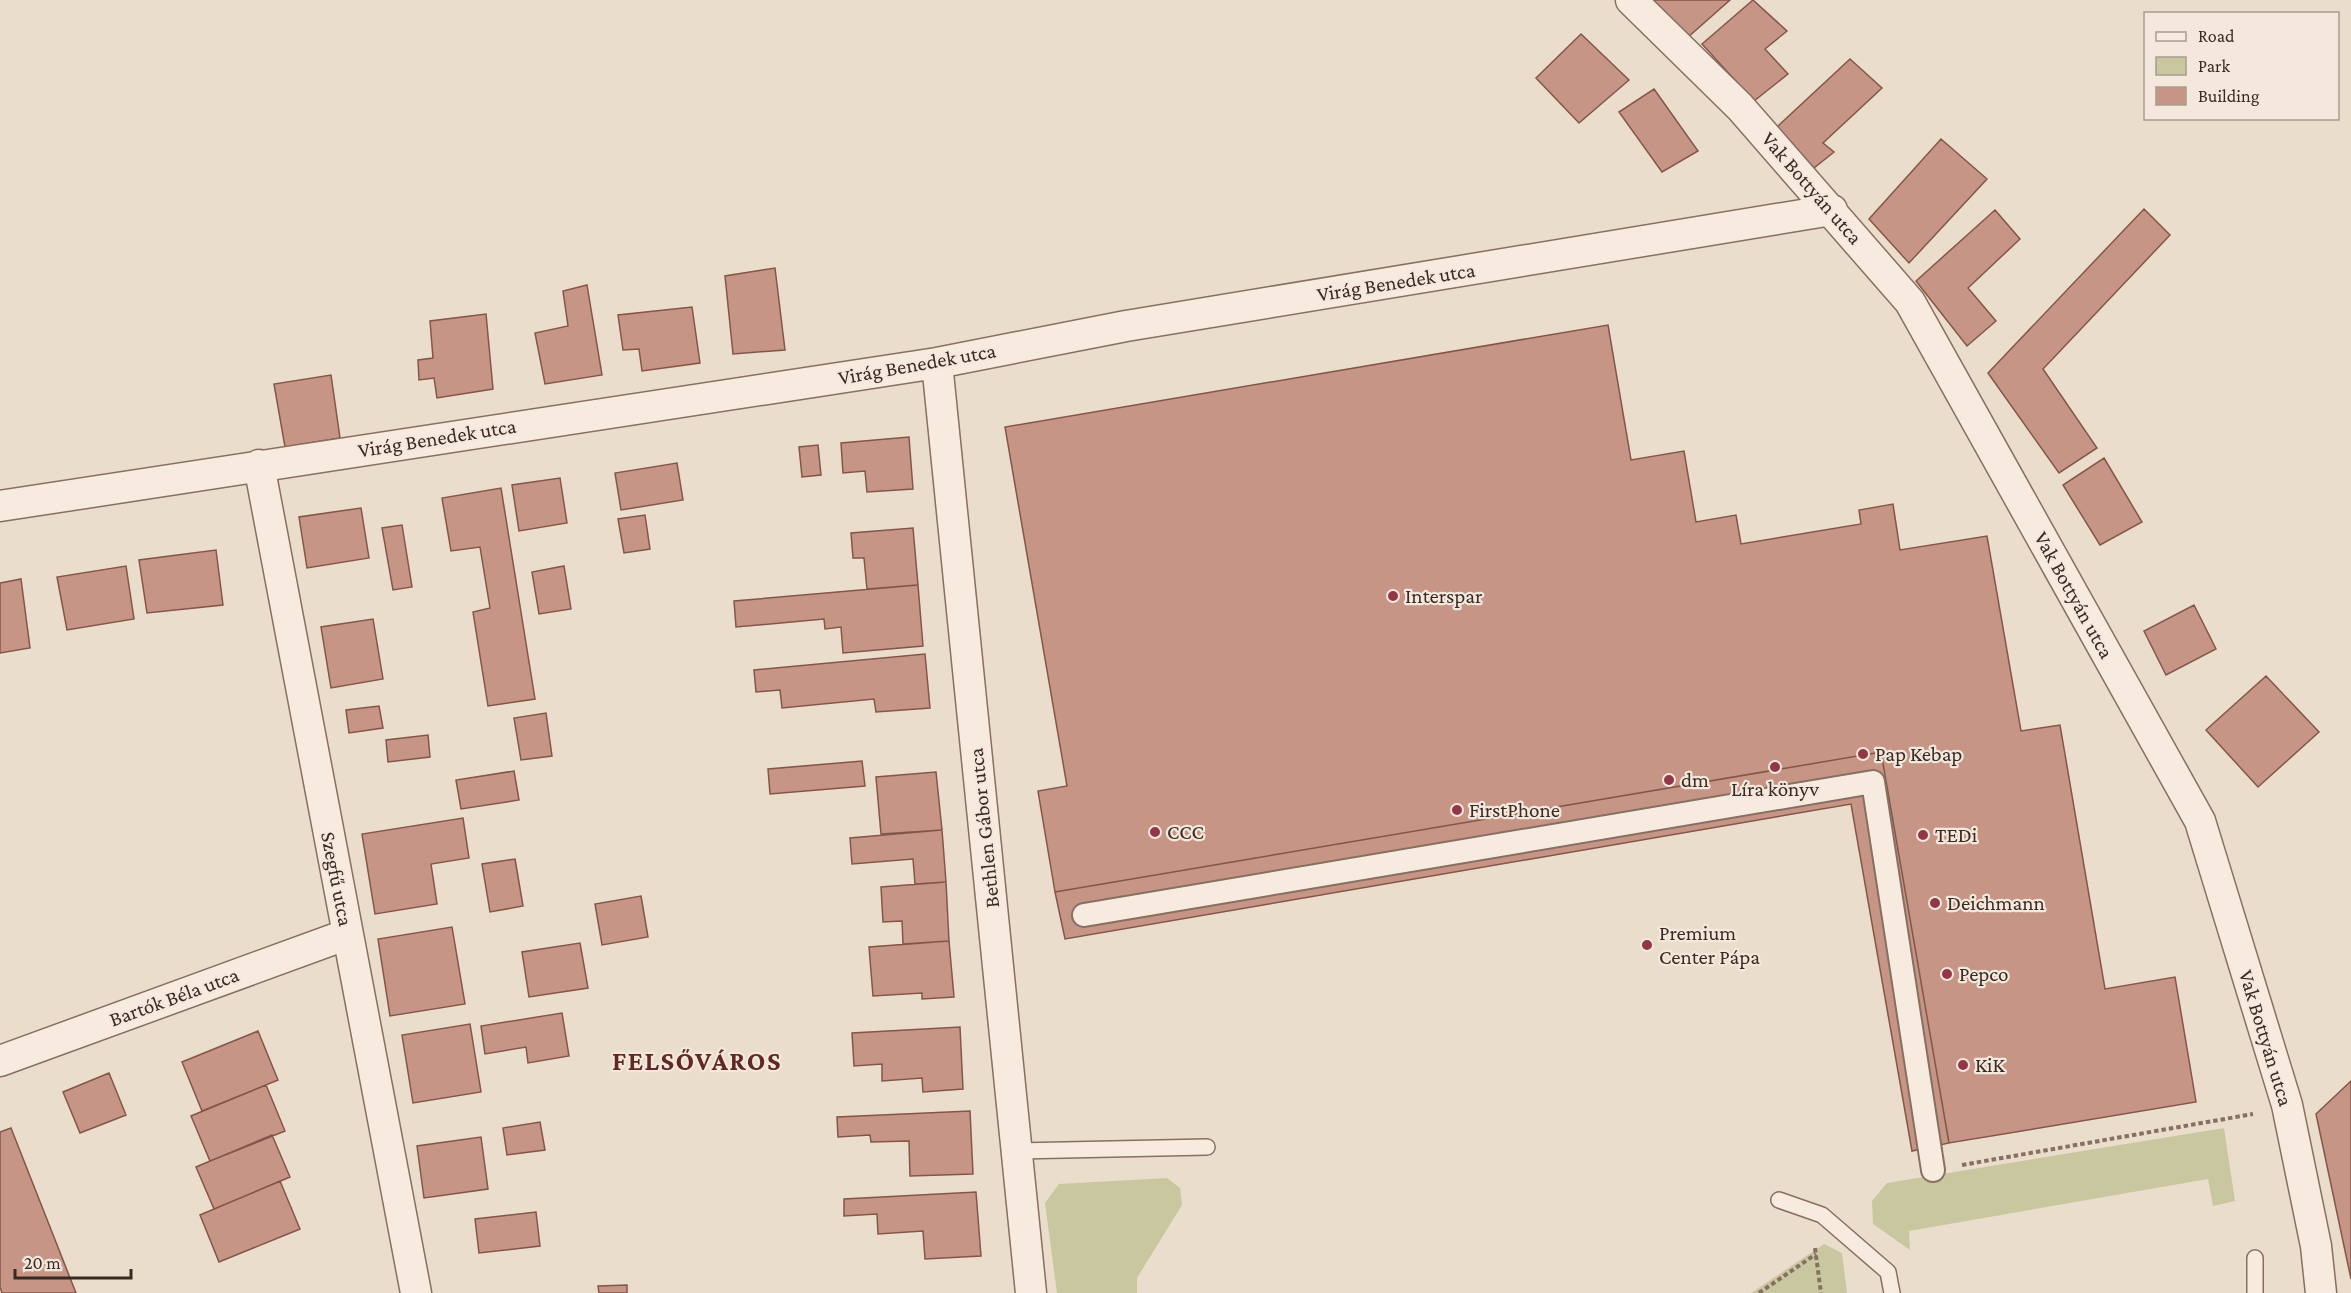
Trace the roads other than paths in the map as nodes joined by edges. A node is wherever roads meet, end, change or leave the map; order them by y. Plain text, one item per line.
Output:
1 (1631, 0) edge
2 (1833, 210) junction
3 (937, 363) junction
4 (259, 465) junction
5 (0, 506) edge
6 (1084, 915) dead end
7 (348, 934) junction
8 (0, 1061) edge
9 (1207, 1147) dead end
10 (1017, 1151) junction
11 (1934, 1170) road end
12 (1779, 1200) dead end
13 (2255, 1258) dead end
14 (416, 1293) edge
15 (1031, 1293) edge
16 (1892, 1293) edge
17 (2255, 1293) edge
18 (2321, 1293) edge

1 - 2 street, Vak Bottyán utca
2 - 3 street, Virág Benedek utca
2 - 18 street, Vak Bottyán utca
3 - 4 street, Virág Benedek utca
3 - 10 street, Bethlen Gábor utca
4 - 5 street, Virág Benedek utca
4 - 7 street, Szegfű utca
6 - 11 street
7 - 8 street, Bartók Béla utca
7 - 14 street, Szegfű utca
9 - 10 lane
10 - 15 street, Bethlen Gábor utca
12 - 16 lane
13 - 17 lane

